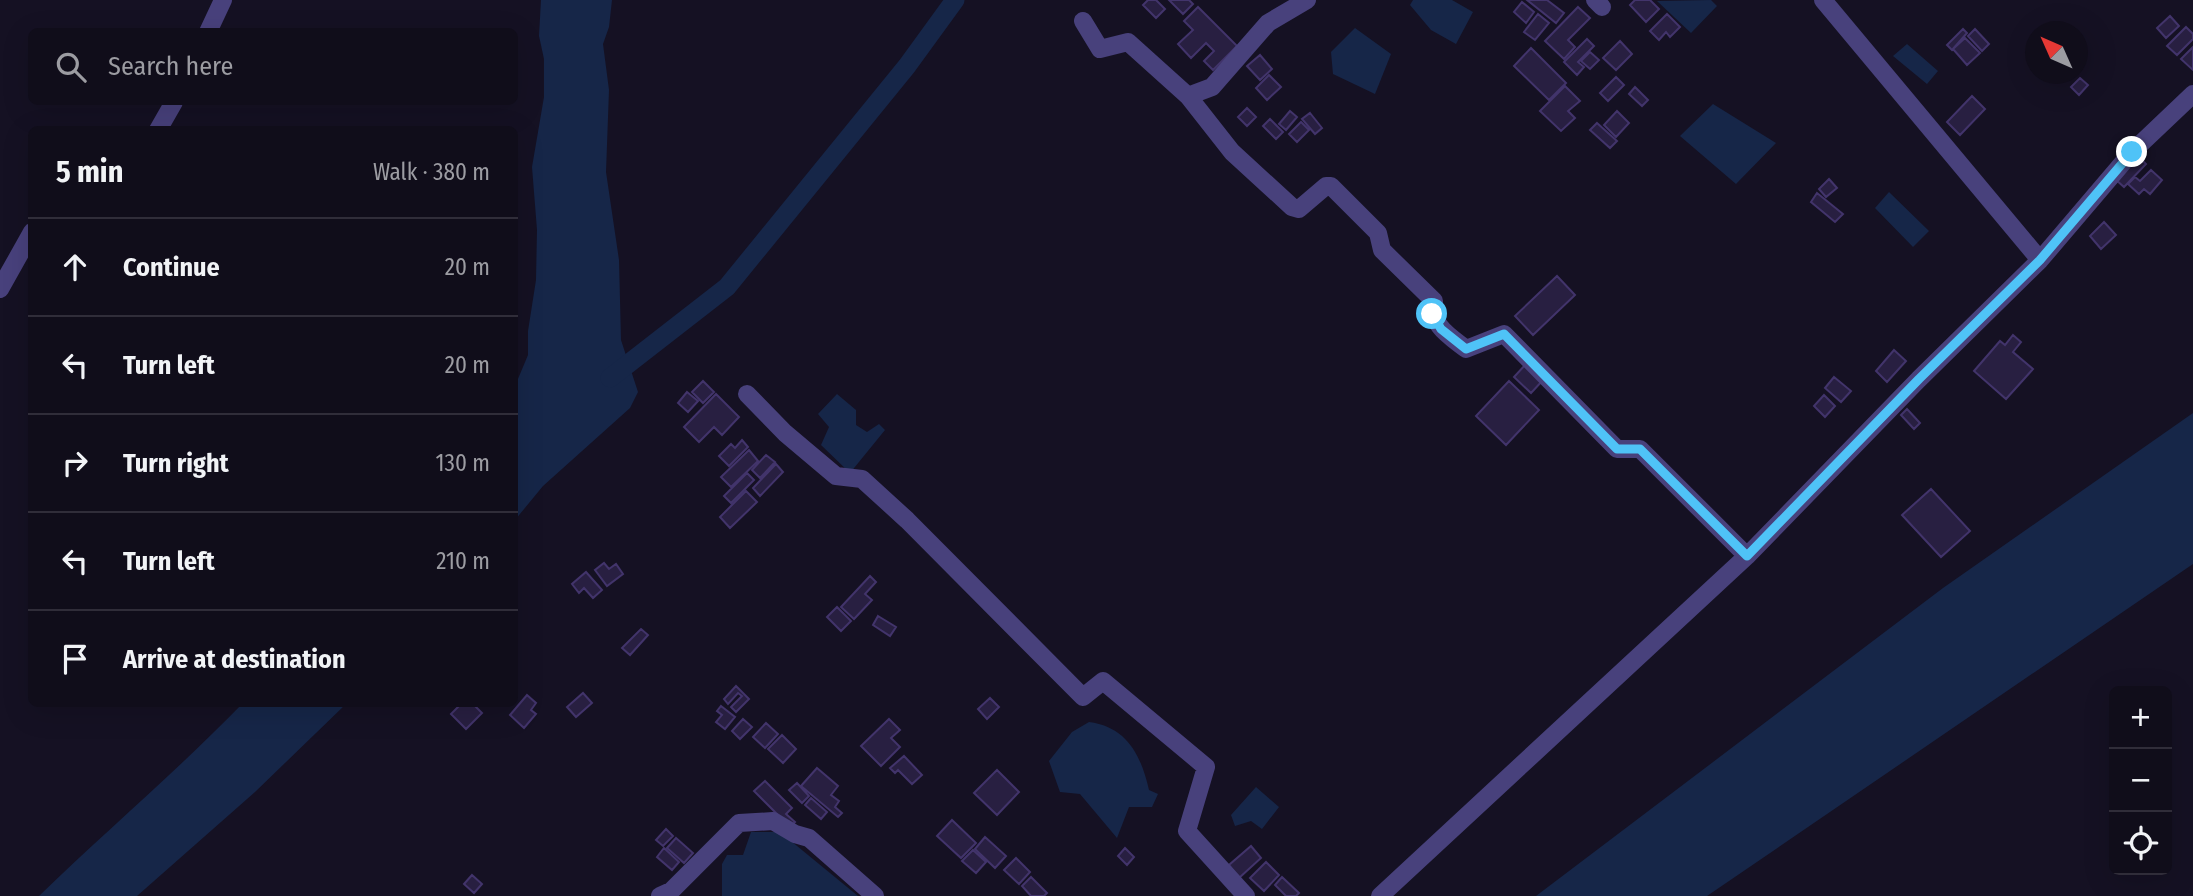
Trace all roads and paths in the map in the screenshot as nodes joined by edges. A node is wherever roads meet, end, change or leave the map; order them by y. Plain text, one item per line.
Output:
1 (223, 0) edge
2 (1307, 0) edge
3 (1823, 0) edge
4 (1083, 21) dead end
5 (210, 28) edge
6 (2193, 94) edge
7 (1188, 96) junction
8 (172, 105) edge
9 (161, 126) edge
10 (28, 239) edge
11 (2040, 260) junction
12 (0, 289) edge
13 (747, 394) dead end
14 (1747, 556) junction
15 (660, 896) edge
16 (875, 896) edge
17 (1247, 896) edge
18 (1380, 896) edge

1 - 5 street
2 - 7 street
3 - 11 street
4 - 7 street
6 - 11 street
7 - 14 street
8 - 9 street
10 - 12 street
11 - 14 street
13 - 17 street
14 - 18 street
15 - 16 street

